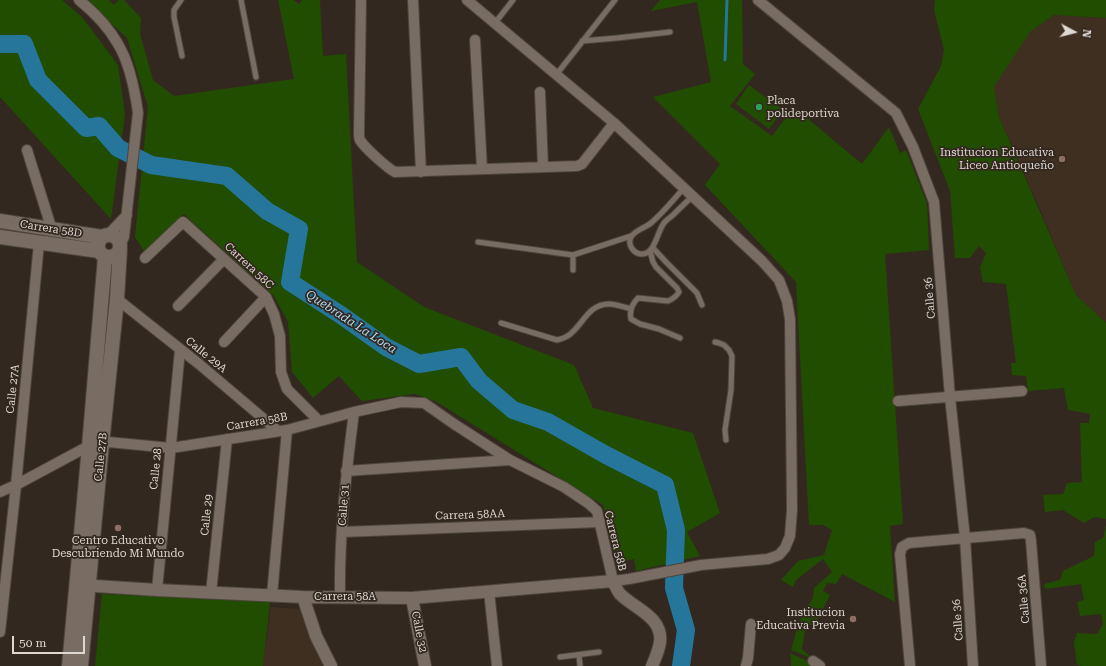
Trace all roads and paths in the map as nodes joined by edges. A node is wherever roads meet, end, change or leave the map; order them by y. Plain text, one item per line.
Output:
1 (79, 0) edge
2 (181, 0) edge
3 (241, 0) edge
4 (361, 0) edge
5 (413, 0) edge
6 (466, 0) edge
7 (513, 0) edge
8 (615, 0) edge
9 (758, 0) edge
10 (495, 23) junction
11 (670, 32) dead end
12 (475, 40) dead end
13 (582, 41) junction
14 (182, 56) dead end
15 (556, 75) junction
16 (256, 77) dead end
17 (540, 92) dead end
18 (614, 123) junction
19 (27, 150) dead end
20 (543, 167) junction
21 (482, 169) junction
22 (421, 172) junction
23 (684, 188) junction
24 (693, 196) junction
25 (127, 215) junction
26 (0, 221) edge
27 (52, 230) junction
28 (105, 236) junction
29 (631, 236) junction
30 (0, 237) edge
31 (478, 242) dead end
32 (39, 243) junction
33 (120, 247) junction
34 (651, 250) junction
35 (102, 254) junction
36 (573, 255) junction
37 (145, 258) dead end
38 (224, 259) junction
39 (573, 270) dead end
40 (266, 297) junction
41 (117, 299) junction
42 (702, 305) dead end
43 (178, 306) dead end
44 (631, 309) junction
45 (500, 323) dead end
46 (680, 338) dead end
47 (224, 342) dead end
48 (715, 342) dead end
49 (180, 350) junction
50 (1022, 391) dead end
51 (950, 396) junction
52 (898, 400) dead end
53 (354, 412) junction
54 (318, 421) junction
55 (282, 431) junction
56 (226, 440) junction
57 (726, 440) dead end
58 (95, 446) junction
59 (170, 448) junction
60 (510, 460) junction
61 (346, 471) junction
62 (16, 485) junction
63 (0, 492) edge
64 (600, 522) junction
65 (342, 532) junction
66 (965, 538) junction
67 (613, 581) junction
68 (82, 585) junction
69 (157, 590) junction
70 (489, 591) junction
71 (211, 593) junction
72 (272, 595) junction
73 (303, 597) junction
74 (340, 598) junction
75 (412, 598) junction
76 (751, 624) dead end
77 (0, 632) edge
78 (598, 652) dead end
79 (579, 655) junction
80 (560, 657) dead end
81 (69, 666) edge
82 (81, 666) edge
83 (330, 666) edge
84 (425, 666) edge
85 (497, 666) edge
86 (580, 666) edge
87 (652, 666) edge
88 (746, 666) edge
89 (910, 666) edge
90 (973, 666) edge
91 (1041, 666) edge

1 - 25 street, Calle 27B
2 - 14 lane
3 - 16 lane
4 - 22 street
5 - 22 street
6 - 10 street
7 - 10 lane
8 - 13 lane
9 - 51 street, Calle 36
10 - 15 street
11 - 13 lane
12 - 21 street
13 - 15 lane
15 - 18 street
17 - 20 street
18 - 20 street
18 - 23 street
19 - 27 street
20 - 21 street
21 - 22 street
23 - 24 street
23 - 29 lane
24 - 34 lane
24 - 67 street
25 - 28 street
25 - 33 street, Calle 27B
26 - 27 main road, Carrera 58D
27 - 28 main road, Carrera 58D
28 - 33 main road
28 - 35 main road
29 - 34 lane
29 - 36 lane
30 - 32 main road, Carrera 58D
31 - 36 lane
32 - 35 main road, Carrera 58D
32 - 62 street, Calle 27A
33 - 35 main road
33 - 41 main road, Calle 27B
34 - 42 lane
34 - 44 lane
35 - 58 main road, Calle 27B
36 - 39 lane
37 - 38 street, Carrera 58C
38 - 40 street, Carrera 58C
38 - 43 street
40 - 47 street
40 - 54 street, Carrera 58C
41 - 49 street, Calle 29A
41 - 58 main road, Calle 27B
44 - 45 lane
44 - 46 lane
48 - 57 lane
49 - 55 street, Calle 29A
49 - 59 street, Calle 28
50 - 51 street
51 - 52 street
51 - 66 street, Calle 36
53 - 54 street, Carrera 58B
53 - 60 street, Carrera 58B
53 - 61 street, Calle 31
54 - 55 street, Carrera 58B
55 - 56 street, Carrera 58B
55 - 72 street
56 - 59 street, Carrera 58B
56 - 71 street, Calle 29
58 - 59 street, Carrera 58B
58 - 62 street, Carrera 58B
58 - 68 main road, Calle 27B
59 - 69 street, Calle 28
60 - 61 street
60 - 64 street, Carrera 58B
61 - 65 street, Calle 31
62 - 63 street, Carrera 58B
62 - 77 street, Calle 27A
64 - 65 street, Carrera 58AA
64 - 67 street, Carrera 58B
65 - 74 street, Calle 31
66 - 89 street
66 - 90 street, Calle 36
66 - 91 street, Calle 36A
67 - 70 street, Carrera 58A
67 - 87 street
68 - 69 street, Carrera 58A
68 - 81 main road, Calle 27B
68 - 82 main road, Calle 27B
69 - 71 street, Carrera 58A
70 - 75 street, Carrera 58A
70 - 85 street
71 - 72 street, Carrera 58A
72 - 73 street, Carrera 58A
73 - 74 street, Carrera 58A
73 - 83 street
74 - 75 street, Carrera 58A
75 - 84 street, Calle 32
76 - 88 street
78 - 79 lane
79 - 80 lane
79 - 86 lane

